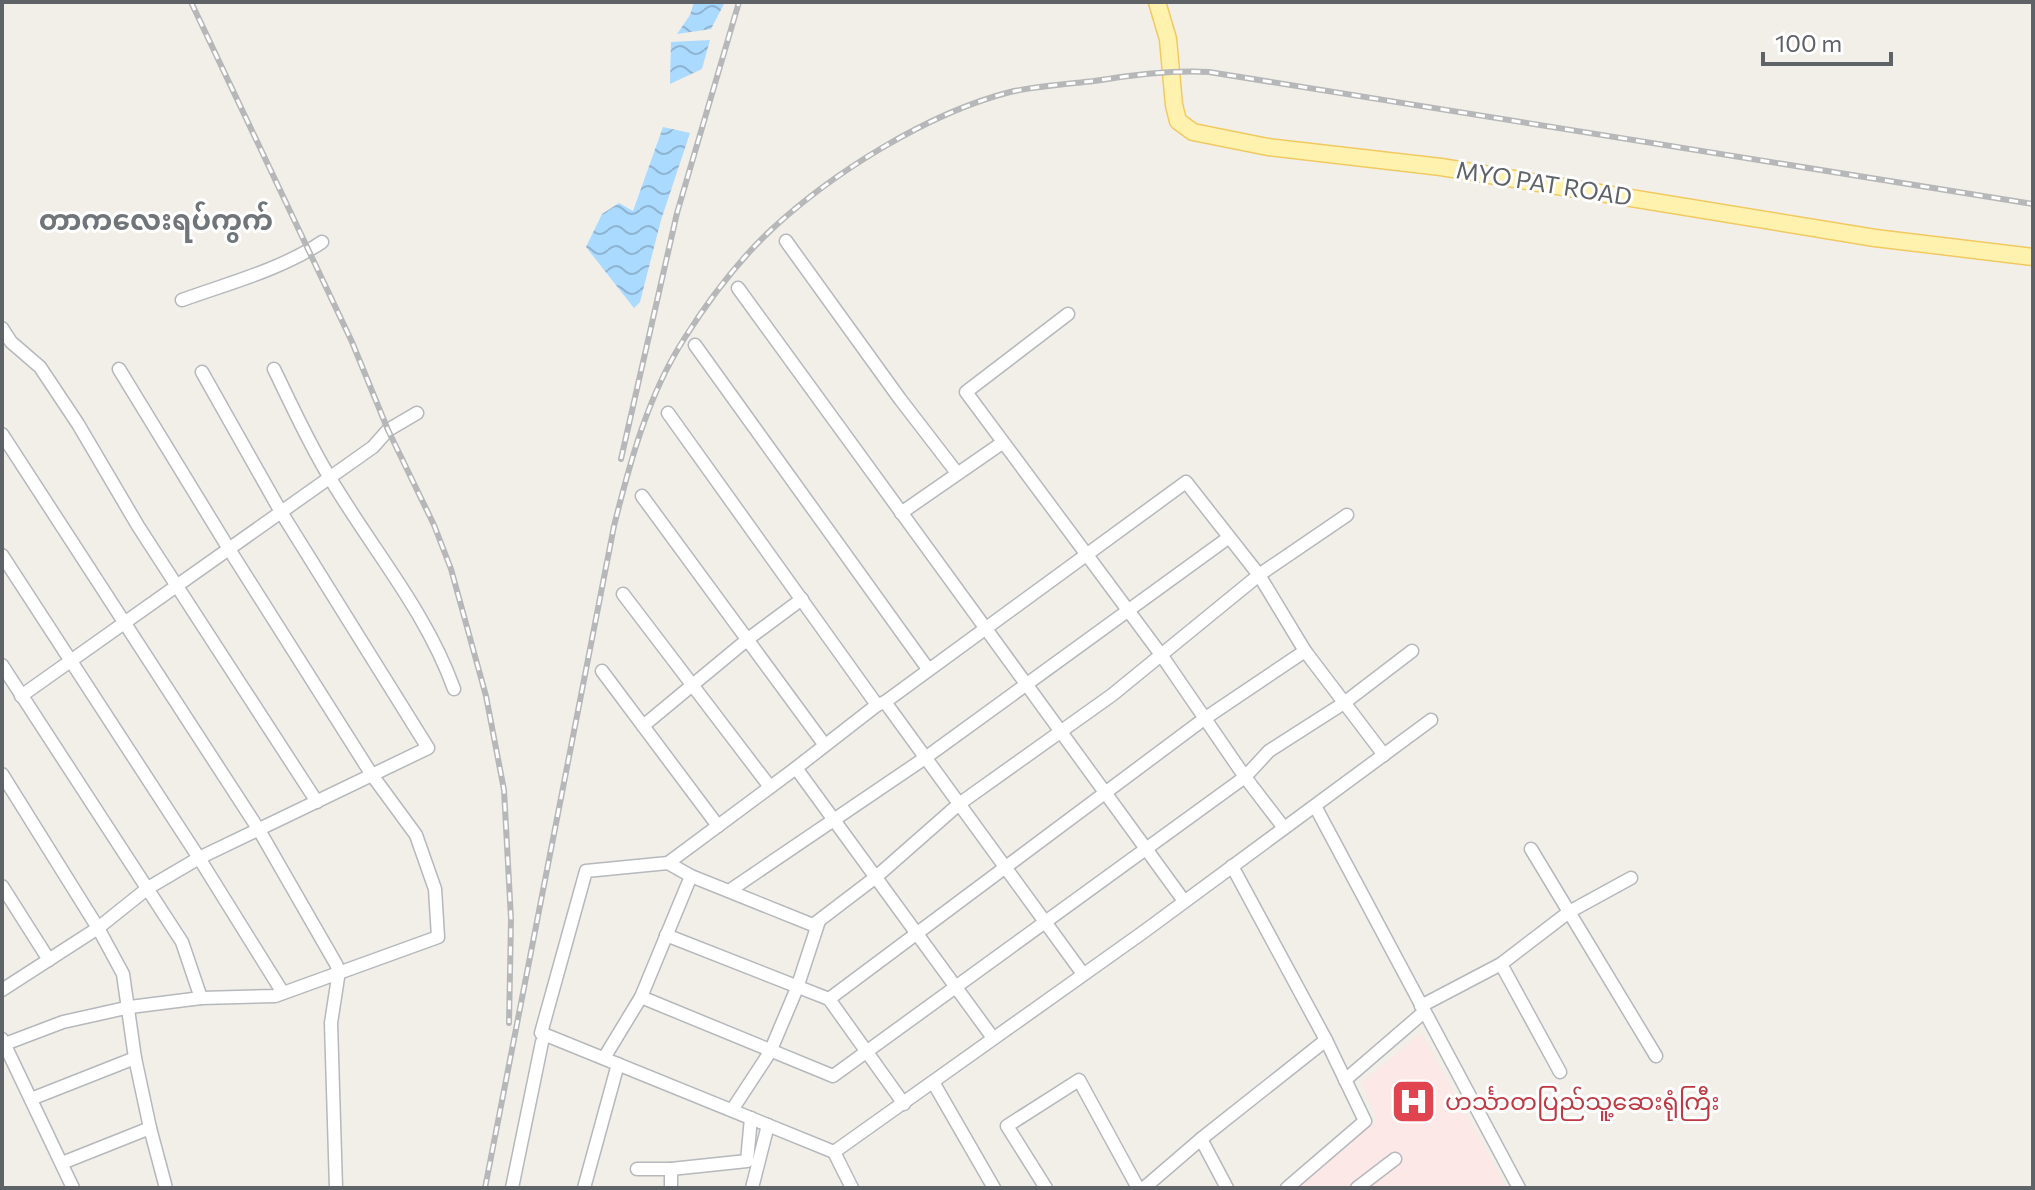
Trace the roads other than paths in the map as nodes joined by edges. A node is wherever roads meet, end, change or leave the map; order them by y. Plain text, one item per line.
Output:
1 (1157, 2) edge
2 (786, 241) dead end
3 (322, 242) dead end
4 (2033, 257) edge
5 (738, 288) dead end
6 (182, 300) dead end
7 (1068, 314) dead end
8 (2, 328) edge
9 (695, 345) dead end
10 (119, 369) dead end
11 (274, 369) dead end
12 (202, 372) dead end
13 (417, 413) dead end
14 (668, 413) dead end
15 (2, 434) edge
16 (1002, 443) junction
17 (957, 473) junction
18 (329, 477) junction
19 (642, 496) dead end
20 (281, 512) junction
21 (901, 513) junction
22 (1347, 515) dead end
23 (1228, 538) junction
24 (229, 549) junction
25 (2, 555) edge
26 (1087, 555) junction
27 (1259, 575) junction
28 (178, 585) junction
29 (623, 594) dead end
30 (802, 599) junction
31 (1128, 611) junction
32 (126, 622) junction
33 (985, 628) junction
34 (748, 639) junction
35 (1305, 651) junction
36 (1412, 651) dead end
37 (1162, 656) junction
38 (71, 660) junction
39 (2, 665) edge
40 (928, 669) junction
41 (602, 671) dead end
42 (693, 685) junction
43 (1026, 687) junction
44 (454, 689) dead end
45 (21, 696) junction
46 (1344, 703) junction
47 (881, 704) junction
48 (1204, 719) junction
49 (1431, 720) dead end
50 (643, 726) junction
51 (1060, 731) junction
52 (824, 744) junction
53 (1384, 755) junction
54 (925, 758) junction
55 (796, 768) junction
56 (2, 774) edge
57 (372, 775) junction
58 (1245, 777) junction
59 (770, 787) junction
60 (1106, 795) junction
61 (317, 802) junction
62 (959, 804) junction
63 (1315, 806) junction
64 (835, 821) junction
65 (718, 826) junction
66 (1284, 828) junction
67 (259, 830) junction
68 (1531, 849) dead end
69 (1145, 850) junction
70 (199, 858) junction
71 (668, 863) junction
72 (1232, 866) junction
73 (1006, 870) junction
74 (691, 876) junction
75 (876, 877) junction
76 (1631, 878) dead end
77 (2, 886) edge
78 (148, 888) junction
79 (729, 891) junction
80 (1184, 901) junction
81 (1569, 912) junction
82 (819, 921) junction
83 (1043, 922) junction
84 (98, 928) junction
85 (917, 933) junction
86 (666, 935) junction
87 (49, 960) junction
88 (1501, 964) junction
89 (339, 971) junction
90 (1083, 974) junction
91 (955, 986) junction
92 (797, 988) junction
93 (2, 990) edge
94 (283, 993) junction
95 (641, 997) junction
96 (201, 998) junction
97 (829, 999) junction
98 (130, 1007) junction
99 (1422, 1009) junction
100 (993, 1038) junction
101 (1326, 1040) junction
102 (542, 1042) dead end
103 (3, 1045) edge
104 (770, 1052) junction
105 (868, 1053) junction
106 (1656, 1056) dead end
107 (135, 1058) junction
108 (604, 1058) junction
109 (618, 1064) junction
110 (1560, 1072) dead end
111 (1345, 1080) junction
112 (933, 1082) junction
113 (31, 1099) junction
114 (904, 1104) junction
115 (732, 1110) junction
116 (751, 1118) junction
117 (768, 1125) junction
118 (150, 1128) junction
119 (1201, 1139) junction
120 (834, 1152) junction
121 (1395, 1159) dead end
122 (62, 1163) junction
123 (637, 1169) dead end
124 (671, 1169) junction
125 (755, 1186) edge
126 (73, 1188) edge
127 (166, 1188) edge
128 (336, 1188) edge
129 (512, 1188) edge
130 (584, 1188) edge
131 (671, 1188) edge
132 (852, 1188) edge
133 (994, 1188) edge
134 (1046, 1188) edge
135 (1138, 1188) edge
136 (1144, 1188) edge
137 (1227, 1188) edge
138 (1287, 1188) edge
139 (1357, 1188) edge
140 (1519, 1188) edge

1 - 4 main road, MYO PAT ROAD
2 - 17 street
3 - 6 street
5 - 21 street
7 - 16 street
8 - 28 street
9 - 40 street
10 - 24 street
11 - 18 street
12 - 20 street
13 - 18 street
14 - 30 street
15 - 32 street
16 - 17 street
16 - 26 street
17 - 21 street
18 - 20 street
18 - 44 street
19 - 34 street
20 - 24 street
20 - 57 street
21 - 33 street
22 - 27 street
23 - 26 street
23 - 27 street
23 - 31 street
24 - 28 street
24 - 57 street
25 - 38 street
26 - 31 street
26 - 33 street
27 - 35 street
27 - 37 street
28 - 32 street
28 - 61 street
29 - 42 street
30 - 34 street
30 - 47 street
31 - 37 street
31 - 43 street
32 - 38 street
32 - 67 street
33 - 40 street
33 - 43 street
34 - 42 street
34 - 52 street
35 - 46 street
35 - 48 street
36 - 46 street
37 - 48 street
37 - 51 street
38 - 45 street
38 - 70 street
39 - 45 street
40 - 47 street
41 - 50 street
42 - 50 street
42 - 59 street
43 - 51 street
43 - 54 street
45 - 78 street
46 - 53 street
46 - 58 street
47 - 52 street
47 - 54 street
48 - 58 street
48 - 60 street
49 - 53 street
50 - 65 street
51 - 60 street
51 - 62 street
52 - 55 street
53 - 63 street
54 - 62 street
54 - 64 street
55 - 59 street
55 - 64 street
56 - 84 street
57 - 61 street
57 - 89 street
58 - 66 street
58 - 69 street
59 - 65 street
60 - 69 street
60 - 73 street
61 - 67 street
62 - 73 street
62 - 75 street
63 - 66 street
63 - 99 street
64 - 75 street
64 - 79 street
65 - 71 street
66 - 72 street
67 - 70 street
67 - 89 street
68 - 81 street
69 - 80 street
69 - 83 street
70 - 78 street
70 - 94 street
71 - 74 street
71 - 108 street
72 - 80 street
72 - 101 street
73 - 83 street
73 - 85 street
74 - 79 street
74 - 86 street
75 - 82 street
75 - 85 street
76 - 81 street
77 - 87 street
78 - 84 street
78 - 96 street
79 - 82 street
80 - 90 street
81 - 88 street
81 - 106 street
82 - 92 street
83 - 90 street
83 - 91 street
84 - 87 street
84 - 98 street
85 - 91 street
85 - 97 street
86 - 92 street
86 - 95 street
87 - 93 street
88 - 99 street
88 - 110 street
89 - 94 street
89 - 128 street
90 - 100 street
91 - 100 street
91 - 105 street
92 - 97 street
92 - 104 street
94 - 96 street
95 - 104 street
95 - 108 street
96 - 98 street
97 - 105 street
98 - 103 street
98 - 107 street
99 - 111 street
99 - 140 street
100 - 112 street
101 - 111 street
101 - 119 street
102 - 129 street
103 - 113 street
104 - 105 street
104 - 115 street
105 - 114 street
107 - 113 street
107 - 118 street
108 - 109 street
109 - 115 street
109 - 130 street
111 - 138 street
112 - 114 street
112 - 133 street
113 - 122 street
114 - 120 street
115 - 116 street
116 - 117 street
116 - 124 street
117 - 120 street
117 - 125 street
118 - 122 street
118 - 127 street
119 - 136 street
119 - 137 street
120 - 132 street
121 - 139 street
122 - 126 street
123 - 124 street
124 - 131 street
134 - 135 street

